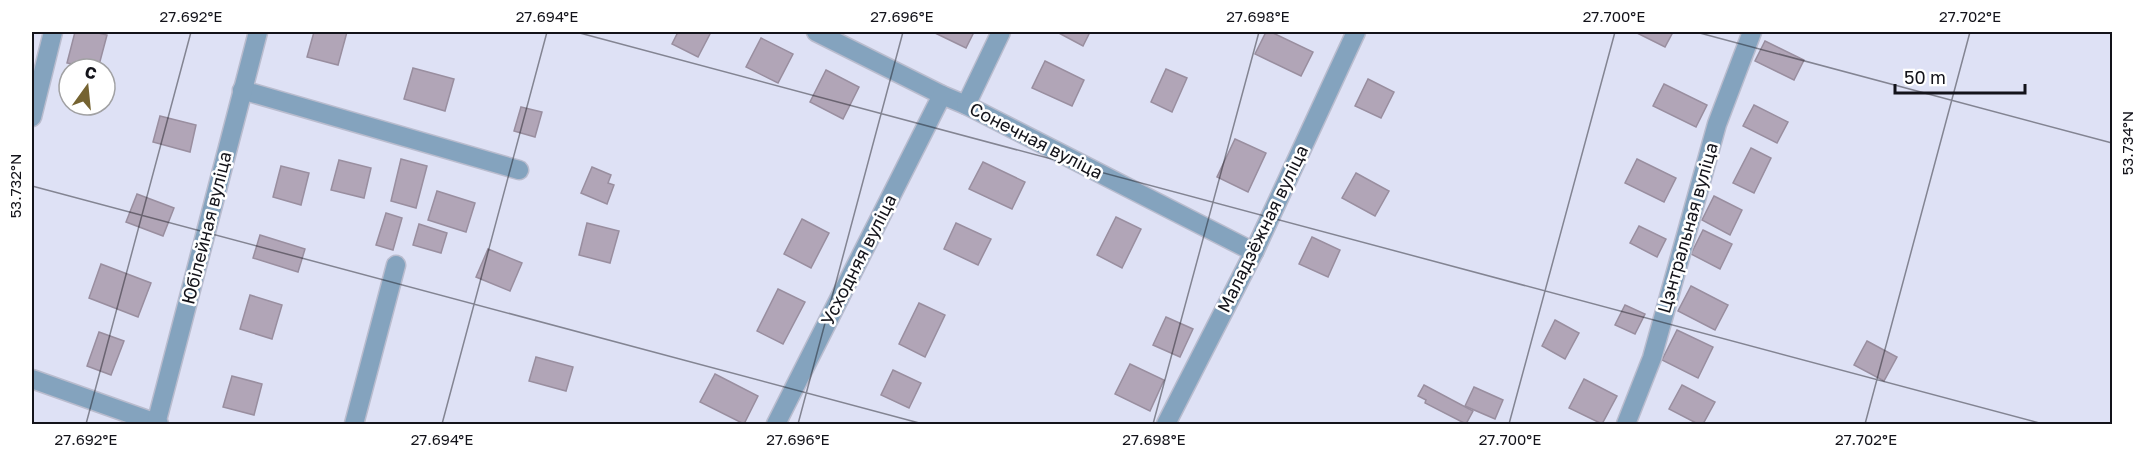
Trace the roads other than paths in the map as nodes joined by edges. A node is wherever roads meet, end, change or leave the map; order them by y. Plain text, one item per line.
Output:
1 (53, 32) edge
2 (258, 32) edge
3 (816, 32) edge
4 (1001, 32) edge
5 (1356, 32) edge
6 (1752, 32) edge
7 (242, 90) junction
8 (942, 95) junction
9 (966, 105) junction
10 (32, 117) edge
11 (519, 170) dead end
12 (1254, 252) junction
13 (396, 266) dead end
14 (32, 379) edge
15 (157, 424) edge
16 (354, 424) edge
17 (776, 424) edge
18 (1166, 424) edge
19 (1626, 424) edge

1 - 10 street
2 - 7 street, Юбілейная вуліца
3 - 8 street, Сонечная вуліца
4 - 9 street
5 - 12 street, Маладзёжная вуліца
6 - 19 street, Цэнтральная вуліца
7 - 11 street
7 - 15 street, Юбілейная вуліца
8 - 9 street, Сонечная вуліца
8 - 17 street, Усходняя вуліца
9 - 12 street, Сонечная вуліца
12 - 18 street, Маладзёжная вуліца
13 - 16 street
14 - 15 street

